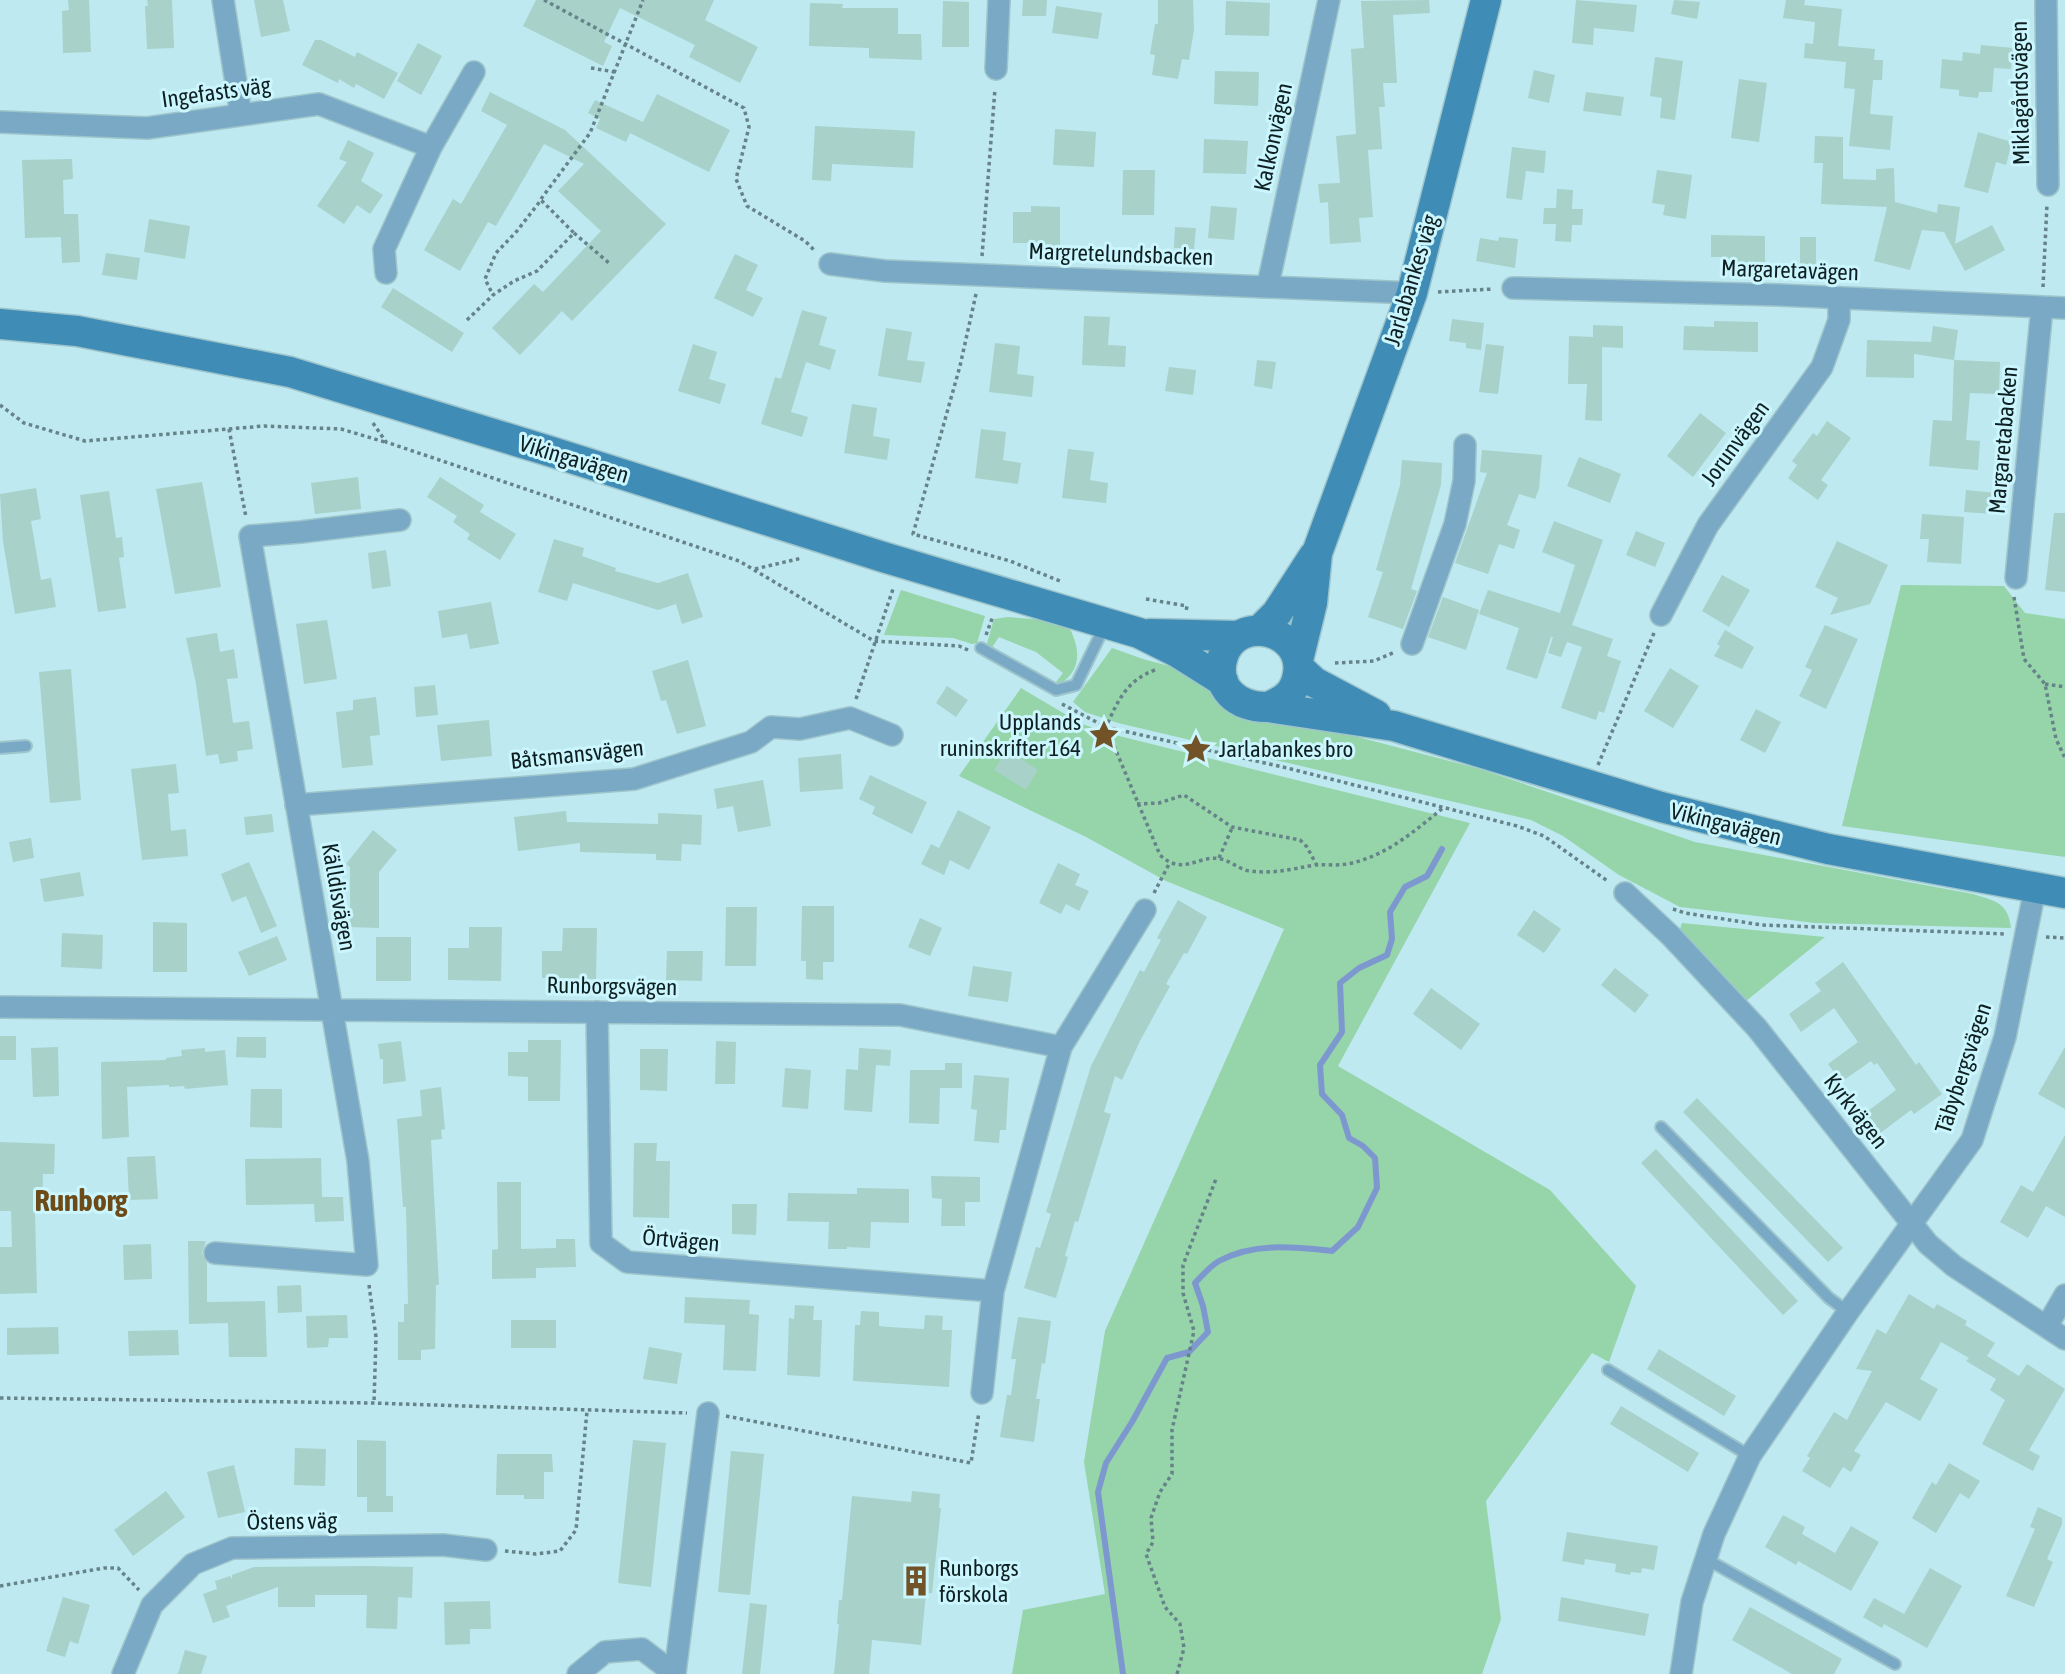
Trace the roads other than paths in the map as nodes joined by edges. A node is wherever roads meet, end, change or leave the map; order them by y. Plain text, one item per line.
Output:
1 (223, 0) edge
2 (999, 0) edge
3 (1329, 0) edge
4 (1486, 0) edge
5 (2046, 0) edge
6 (996, 69) road end
7 (474, 72) dead end
8 (241, 115) junction
9 (0, 122) edge
10 (431, 147) junction
11 (2048, 185) road end
12 (830, 264) road end
13 (386, 273) dead end
14 (1268, 285) junction
15 (1513, 288) road end
16 (1412, 293) junction
17 (1839, 299) junction
18 (2042, 307) junction
19 (2065, 308) edge
20 (0, 324) edge
21 (1465, 444) dead end
22 (400, 520) dead end
23 (1317, 553) junction
24 (2016, 578) road end
25 (1661, 615) dead end
26 (1106, 623) junction
27 (1139, 633) junction
28 (1249, 633) junction
29 (1412, 644) road end
30 (979, 651) road end
31 (1298, 664) junction
32 (1223, 681) junction
33 (1268, 707) junction
34 (1394, 726) junction
35 (892, 735) dead end
36 (26, 746) dead end
37 (0, 748) edge
38 (296, 805) junction
39 (2035, 889) junction
40 (1625, 893) road end
41 (2065, 893) edge
42 (1145, 910) road end
43 (0, 1007) edge
44 (331, 1009) junction
45 (597, 1012) junction
46 (1060, 1047) junction
47 (1661, 1127) dead end
48 (1911, 1224) junction
49 (215, 1253) dead end
50 (993, 1291) junction
51 (2065, 1295) edge
52 (1847, 1312) junction
53 (2047, 1326) junction
54 (2065, 1339) edge
55 (1608, 1370) dead end
56 (982, 1393) road end
57 (708, 1413) road end
58 (1750, 1456) junction
59 (486, 1550) road end
60 (1706, 1559) junction
61 (1895, 1664) dead end
62 (123, 1674) edge
63 (578, 1674) edge
64 (675, 1674) edge
65 (1681, 1674) edge

1 - 8 street
2 - 6 street
3 - 14 street, Kalkonvägen
4 - 16 main road, Jarlabankes väg
5 - 11 street, Miklagårdsvägen
7 - 10 street
8 - 9 street, Ingefasts väg
8 - 10 street, Ingefasts väg
10 - 13 street
12 - 14 street, Margretelundsbacken
14 - 16 street, Margretelundsbacken
15 - 17 street, Margaretavägen
16 - 23 main road, Jarlabankes väg
17 - 18 street, Margaretavägen
17 - 25 street, Jorunvägen
18 - 19 street, Margaretavägen
18 - 24 street, Margaretabacken
20 - 26 main road, Vikingavägen
21 - 29 street
22 - 38 street, Källdisvägen
23 - 28 main road, Jarlabankes väg
23 - 31 main road, Jarlabankes väg
26 - 27 main road, Vikingavägen
26 - 30 lane
27 - 28 main road, Vikingavägen
27 - 32 main road, Vikingavägen
28 - 31 main road, Vikingavägen
28 - 32 main road
31 - 33 main road
31 - 34 main road, Vikingavägen
32 - 33 main road, Vikingavägen
33 - 34 main road, Vikingavägen
34 - 39 main road, Vikingavägen
35 - 38 street, Båtsmansvägen
36 - 37 lane
38 - 44 street, Källdisvägen
39 - 41 main road, Vikingavägen
39 - 48 street, Täbybergsvägen
40 - 48 street, Kyrkvägen
42 - 46 street
43 - 44 street, Runborgsvägen
44 - 45 street, Runborgsvägen
44 - 49 street, Källdisvägen
45 - 46 street, Runborgsvägen
45 - 50 street, Örtvägen
46 - 50 street
47 - 52 lane
48 - 52 street, Täbybergsvägen
48 - 53 street, Kyrkvägen
50 - 56 street
51 - 53 street
52 - 58 street, Täbybergsvägen
53 - 54 street, Kyrkvägen
55 - 58 lane
57 - 64 street
58 - 60 street, Täbybergsvägen
59 - 62 street, Östens väg
60 - 61 lane
60 - 65 street, Täbybergsvägen
63 - 64 street

